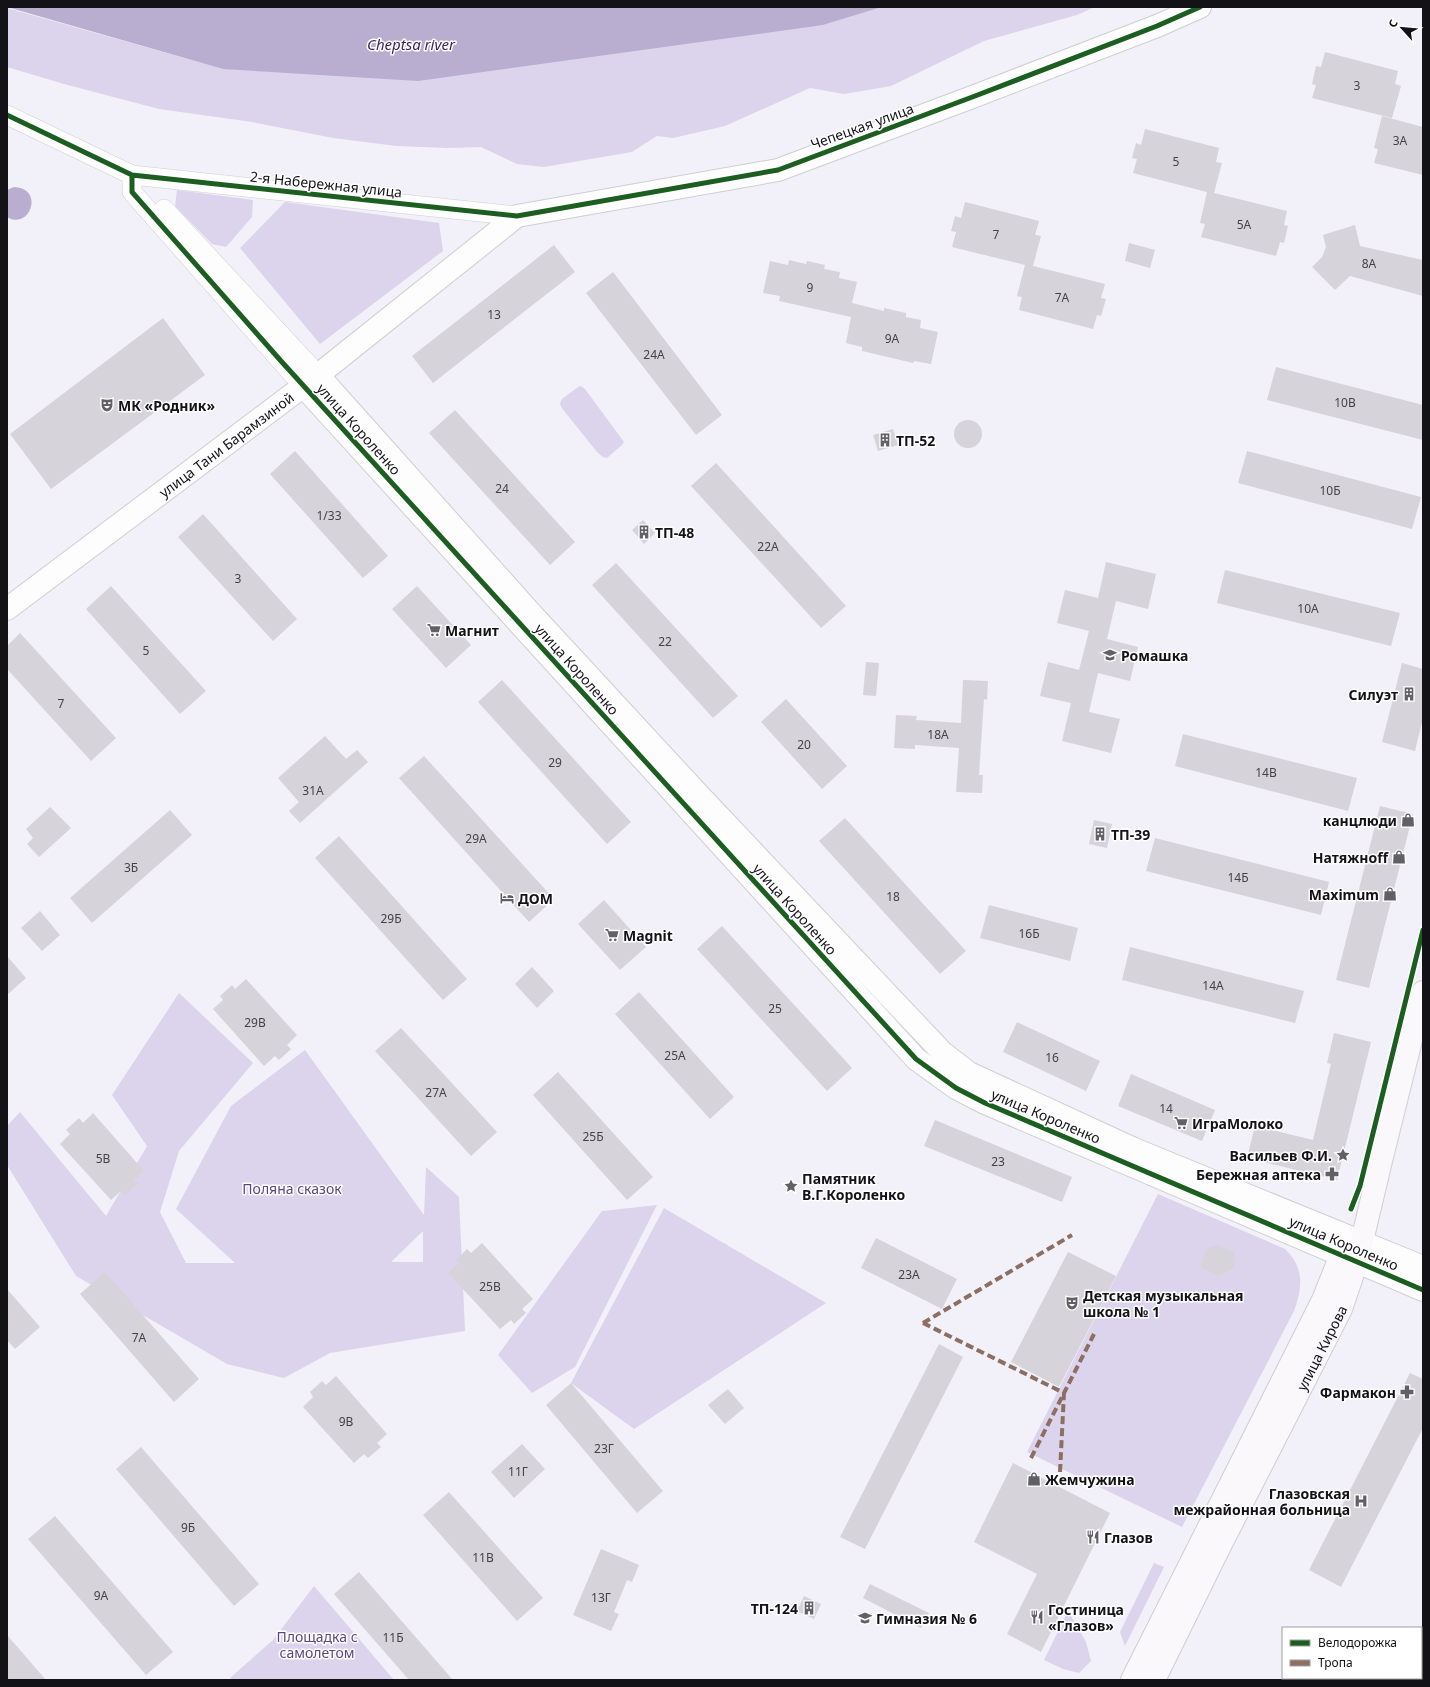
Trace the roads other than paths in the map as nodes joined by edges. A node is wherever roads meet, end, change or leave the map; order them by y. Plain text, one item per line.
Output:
1 (1200, 7) edge
2 (7, 115) edge
3 (132, 184) junction
4 (518, 216) junction
5 (310, 381) junction
6 (7, 609) edge
7 (1423, 992) edge
8 (1354, 1253) junction
9 (1423, 1267) edge
10 (1423, 1290) edge
11 (1132, 1680) edge
12 (1154, 1680) edge

1 - 4 street, Чепецкая улица
2 - 3 street
3 - 4 street, 2-я Набережная улица
3 - 5 street, улица Короленко
3 - 5 street, улица Короленко
4 - 5 street, улица Тани Барамзиной
5 - 6 street, улица Тани Барамзиной
5 - 8 street, улица Короленко
7 - 8 main road, улица Кирова
8 - 9 street, улица Короленко
8 - 10 street, улица Короленко
8 - 11 main road, улица Кирова
8 - 12 main road, улица Кирова

